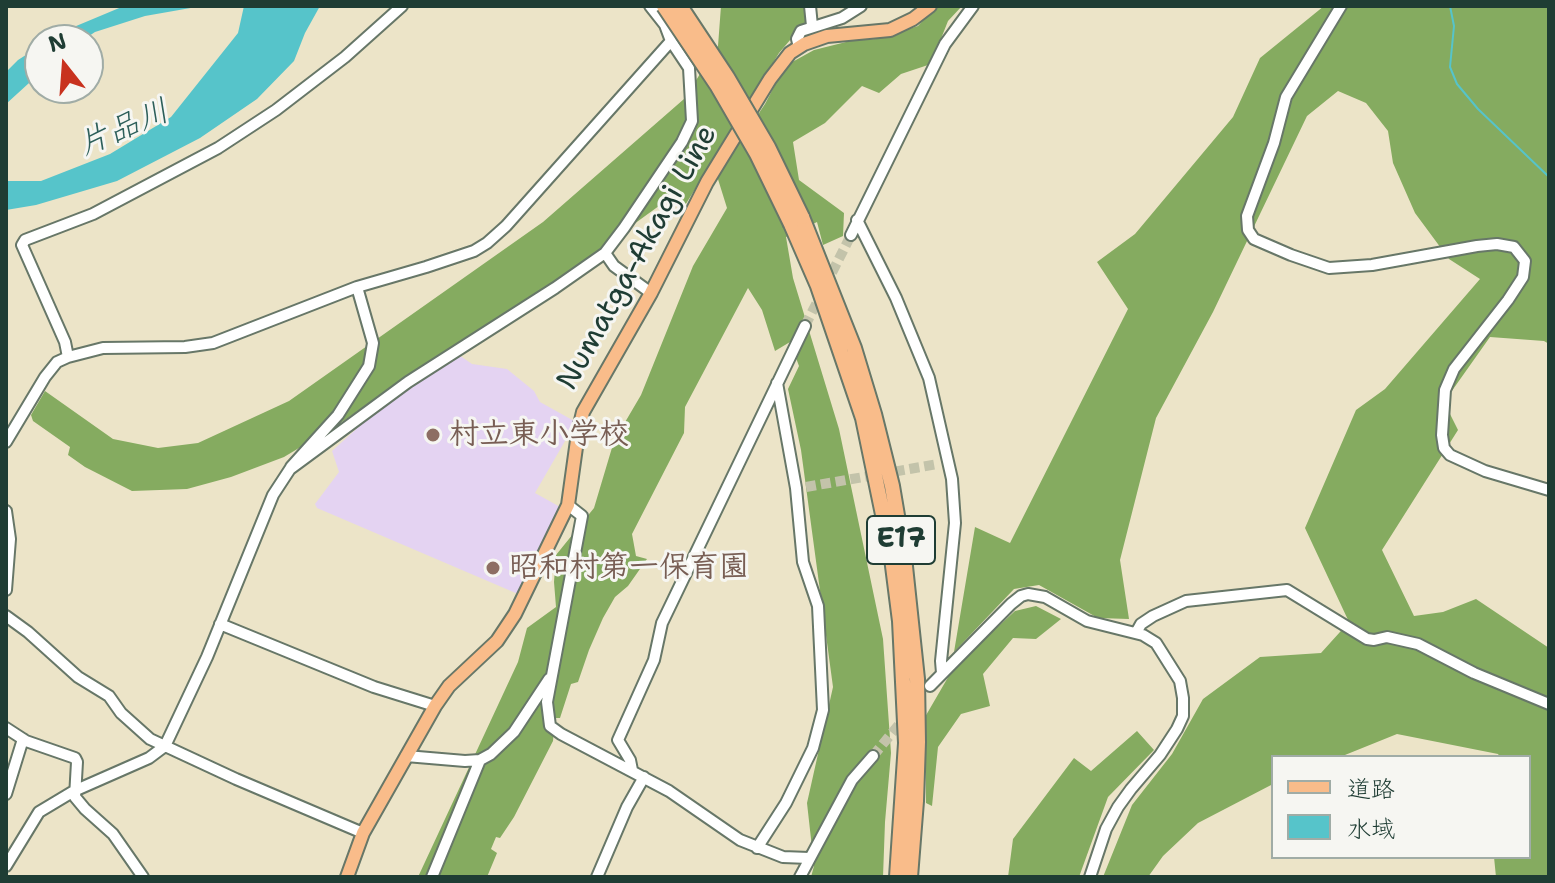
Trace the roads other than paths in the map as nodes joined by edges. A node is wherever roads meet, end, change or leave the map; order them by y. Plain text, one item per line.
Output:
1 (402, 6) edge
2 (650, 6) edge
3 (664, 6) edge
4 (680, 6) edge
5 (810, 6) edge
6 (861, 6) edge
7 (930, 6) edge
8 (973, 6) edge
9 (1341, 6) edge
10 (812, 26) junction
11 (671, 41) junction
12 (799, 47) junction
13 (797, 220) junction
14 (857, 220) junction
15 (851, 235) tunnel mouth
16 (605, 253) junction
17 (357, 287) junction
18 (651, 293) junction
19 (805, 326) tunnel mouth
20 (68, 357) junction
21 (777, 383) junction
22 (6, 442) edge
23 (290, 469) junction
24 (1549, 490) edge
25 (568, 505) junction
26 (6, 511) edge
27 (6, 590) edge
28 (6, 616) edge
29 (220, 624) junction
30 (1136, 633) junction
31 (555, 669) junction
32 (942, 673) junction
33 (930, 686) dead end
34 (1549, 704) edge
35 (435, 706) junction
36 (6, 728) edge
37 (23, 739) junction
38 (165, 746) junction
39 (406, 756) junction
40 (873, 756) tunnel mouth
41 (480, 760) junction
42 (632, 770) junction
43 (644, 777) junction
44 (74, 791) junction
45 (6, 794) edge
46 (363, 833) junction
47 (757, 848) junction
48 (809, 858) junction
49 (6, 866) edge
50 (143, 877) edge
51 (347, 877) edge
52 (432, 877) edge
53 (597, 877) edge
54 (800, 877) edge
55 (897, 877) edge
56 (910, 877) edge
57 (1090, 877) edge

1 - 20 street
2 - 11 street
3 - 13 highway, E17, bridge
4 - 13 highway, E17, bridge
5 - 10 street
6 - 10 street
7 - 12 main road, Numatga-Akagi Line
8 - 14 street
9 - 24 street
10 - 12 street
11 - 16 street
11 - 17 street
12 - 18 main road, Numatga-Akagi Line
13 - 55 highway, E17
13 - 56 highway, E17
14 - 15 street
14 - 32 street
16 - 18 street
16 - 23 street
17 - 20 street
17 - 23 street
18 - 25 main road, Numatga-Akagi Line
19 - 21 street
20 - 22 street
21 - 42 street
21 - 47 street
23 - 29 street
25 - 31 street
25 - 35 main road, Numatga-Akagi Line
26 - 27 street
28 - 38 street
29 - 35 street
29 - 38 street
30 - 32 street
30 - 34 street
30 - 57 street
31 - 41 street
31 - 42 street
32 - 33 street
35 - 39 main road, Numatga-Akagi Line
36 - 37 street
37 - 44 street
37 - 45 street
38 - 44 street
38 - 46 street
39 - 41 street
39 - 46 main road, Numatga-Akagi Line
40 - 48 street
41 - 52 street
42 - 43 street
43 - 47 street
43 - 53 street
44 - 49 street
44 - 50 street
46 - 51 main road, Numatga-Akagi Line
47 - 48 street
48 - 54 street

